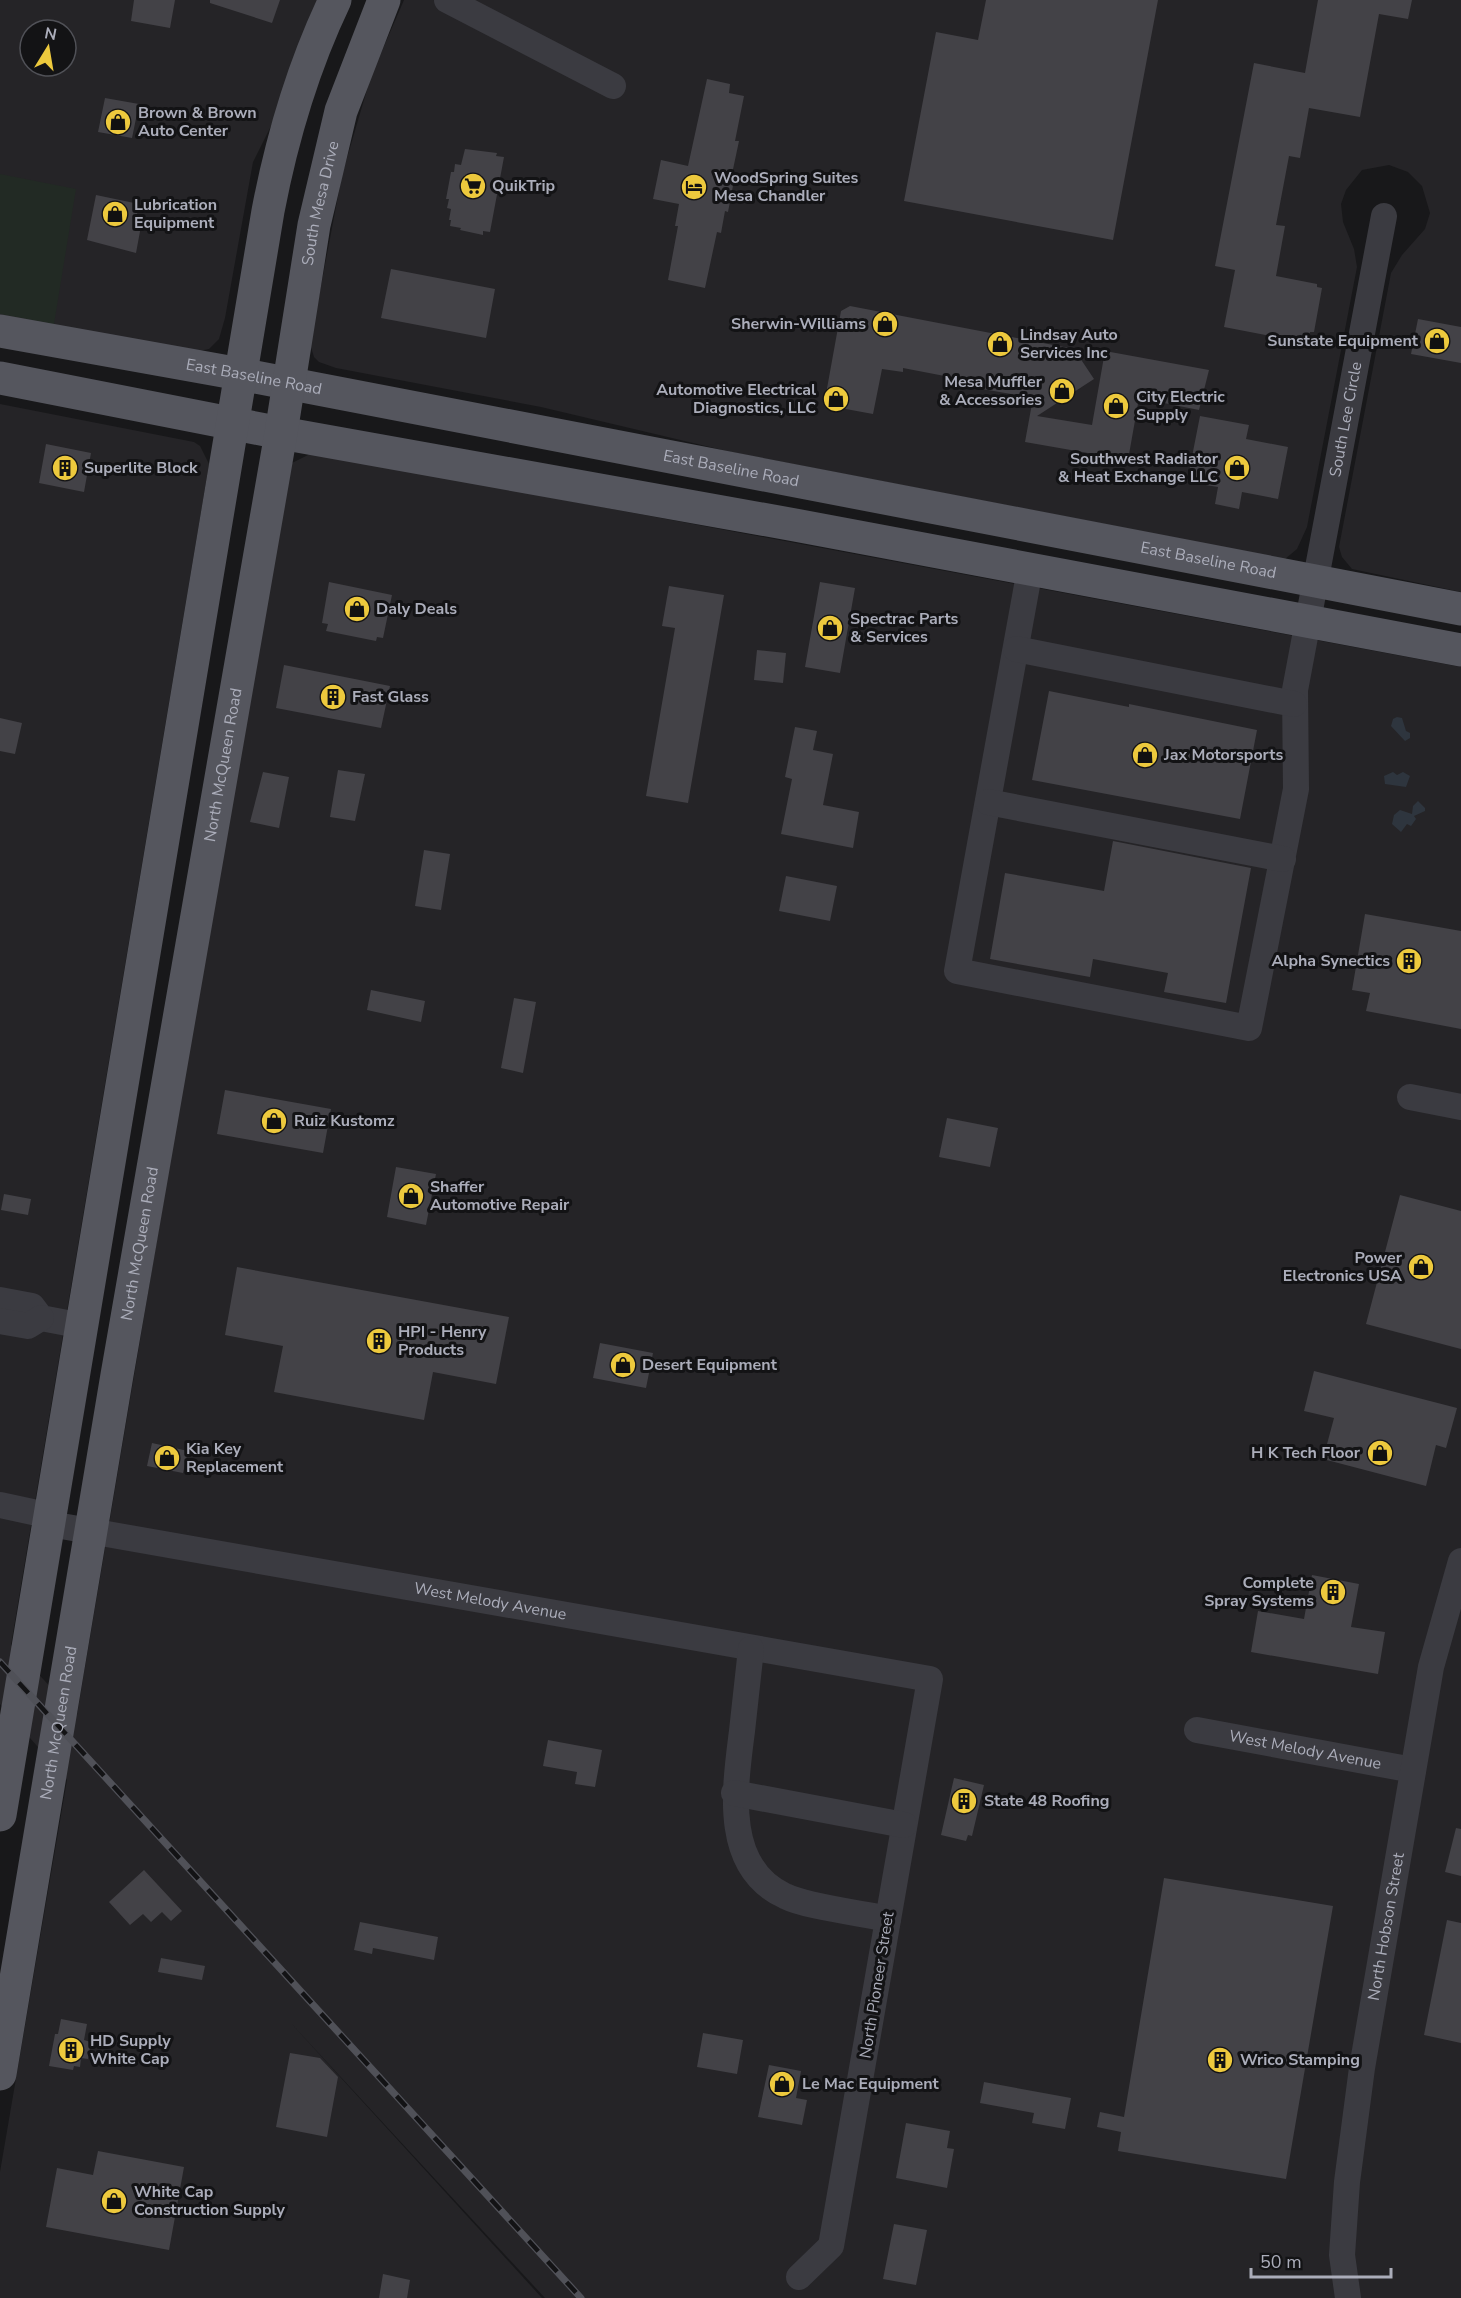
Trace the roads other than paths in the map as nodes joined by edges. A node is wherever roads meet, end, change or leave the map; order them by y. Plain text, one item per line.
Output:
1 (335, 0) edge
2 (384, 0) edge
3 (447, 0) edge
4 (613, 86) dead end
5 (1384, 216) dead end
6 (0, 331) edge
7 (0, 378) edge
8 (236, 399) junction
9 (284, 411) junction
10 (804, 485) junction
11 (795, 525) junction
12 (1030, 569) junction
13 (1315, 581) junction
14 (1461, 609) edge
15 (1307, 621) junction
16 (1016, 649) junction
17 (1461, 650) edge
18 (1294, 704) junction
19 (988, 802) junction
20 (1283, 859) junction
21 (156, 892) junction
22 (200, 899) junction
23 (1410, 1097) dead end
24 (1461, 1107) edge
25 (0, 1300) edge
26 (41, 1318) junction
27 (0, 1321) edge
28 (83, 1326) junction
29 (0, 1505) edge
30 (50, 1520) junction
31 (91, 1533) junction
32 (1461, 1561) edge
33 (751, 1649) junction
34 (930, 1679) joint
35 (1197, 1730) dead end
36 (1413, 1770) junction
37 (734, 1793) junction
38 (0, 1815) edge
39 (904, 1825) junction
40 (888, 1919) junction
41 (0, 2074) edge
42 (799, 2277) dead end
43 (1348, 2298) edge

1 - 8 main road
2 - 9 main road, South Mesa Drive
3 - 4 street
5 - 13 street, South Lee Circle
6 - 8 main road, East Baseline Road
7 - 8 main road, East Baseline Road
8 - 9 main road, East Baseline Road
8 - 9 main road, East Baseline Road
8 - 21 main road
9 - 10 main road, East Baseline Road
9 - 11 main road, East Baseline Road
9 - 22 main road, North McQueen Road
10 - 11 main road
10 - 13 main road, East Baseline Road
11 - 12 main road, East Baseline Road
12 - 15 main road, East Baseline Road
12 - 16 street
13 - 14 main road, East Baseline Road
13 - 15 street, South Lee Circle
15 - 17 main road, East Baseline Road
15 - 18 street, South Lee Circle
16 - 18 street
16 - 19 street
18 - 20 street, South Lee Circle
19 - 20 street
19 - 20 street, South Lee Circle
21 - 22 main road
21 - 28 main road
22 - 31 main road, North McQueen Road
23 - 24 street
25 - 26 street
26 - 27 street
26 - 28 street
28 - 30 main road
29 - 30 street, West Melody Avenue
30 - 31 street, West Melody Avenue
30 - 38 main road
31 - 33 street, West Melody Avenue
31 - 41 main road, North McQueen Road
32 - 36 street, North Hobson Street
33 - 34 street, West Melody Avenue
33 - 37 street
34 - 39 street, North Pioneer Street
35 - 36 street, West Melody Avenue
36 - 43 street, North Hobson Street
37 - 39 street
37 - 40 street
39 - 40 street, North Pioneer Street
40 - 42 street, North Pioneer Street

